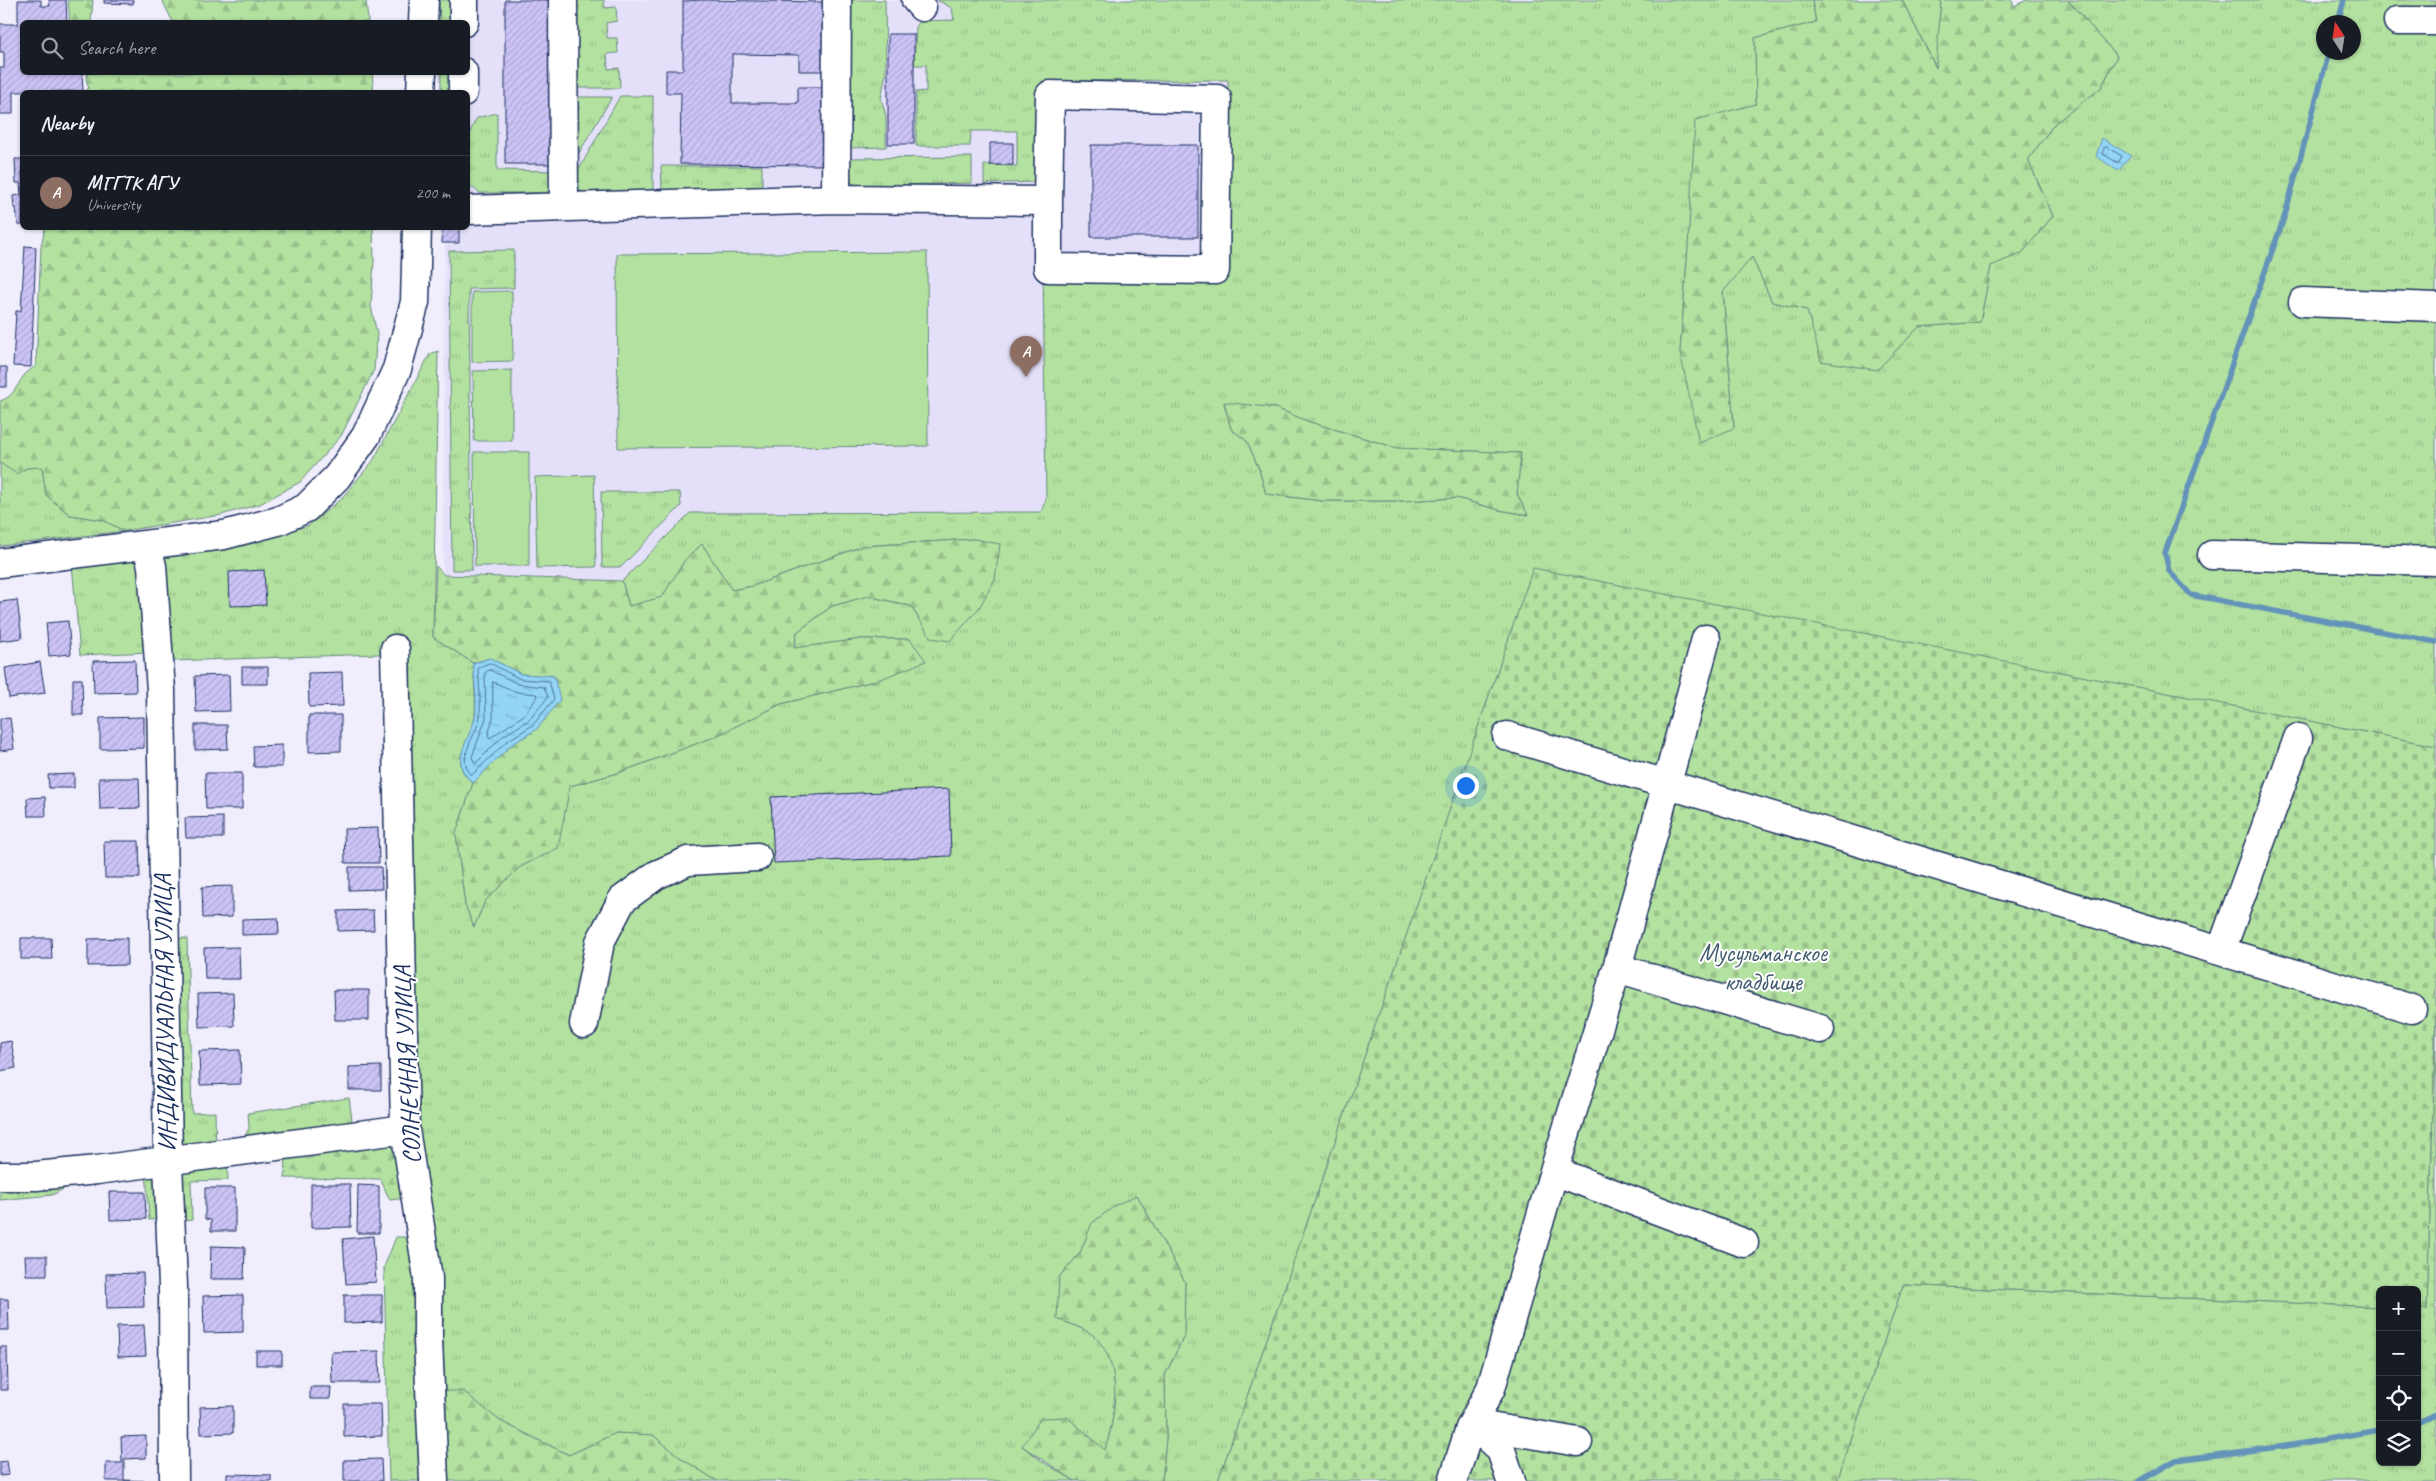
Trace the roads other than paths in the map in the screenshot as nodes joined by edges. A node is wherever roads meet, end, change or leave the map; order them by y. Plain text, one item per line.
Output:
1 (424, 0) edge
2 (464, 0) edge
3 (563, 0) edge
4 (837, 0) edge
5 (423, 20) edge
6 (464, 20) edge
7 (2398, 21) dead end
8 (2436, 21) edge
9 (422, 75) edge
10 (463, 75) edge
11 (421, 90) edge
12 (463, 90) edge
13 (836, 199) junction
14 (1048, 201) junction
15 (564, 207) junction
16 (470, 210) edge
17 (417, 230) edge
18 (2303, 302) dead end
19 (2436, 307) edge
20 (147, 546) junction
21 (2212, 555) dead end
22 (2436, 561) edge
23 (0, 563) edge
24 (1706, 639) dead end
25 (395, 648) dead end
26 (1507, 736) dead end
27 (2298, 738) dead end
28 (1666, 784) junction
29 (757, 857) dead end
30 (2221, 951) junction
31 (1617, 968) junction
32 (2412, 1009) dead end
33 (584, 1024) dead end
34 (1820, 1029) dead end
35 (405, 1129) junction
36 (168, 1162) junction
37 (1554, 1171) junction
38 (0, 1176) edge
39 (1744, 1243) dead end
40 (1472, 1424) junction
41 (1578, 1442) dead end
42 (174, 1481) edge
43 (434, 1481) edge
44 (1453, 1481) edge
45 (1511, 1481) edge

1 - 5 street
2 - 6 street
3 - 15 street
4 - 13 street
7 - 8 street
9 - 11 street
10 - 12 street
13 - 14 street
13 - 15 street
14 - 14 street
15 - 16 street
17 - 20 street
18 - 19 street
20 - 23 street
20 - 36 street, ИНДИВИДУАЛЬНАЯ УЛИЦА
21 - 22 street
24 - 28 street
25 - 35 street, СОЛНЕЧНАЯ УЛИЦА
26 - 28 street
27 - 30 street
28 - 30 street
28 - 31 street
29 - 33 street
30 - 32 street
31 - 34 street
31 - 37 street
35 - 36 street
35 - 43 street, СОЛНЕЧНАЯ УЛИЦА
36 - 38 street
36 - 42 street, ИНДИВИДУАЛЬНАЯ УЛИЦА
37 - 39 street
37 - 40 street
40 - 41 street
40 - 44 street
40 - 45 street

